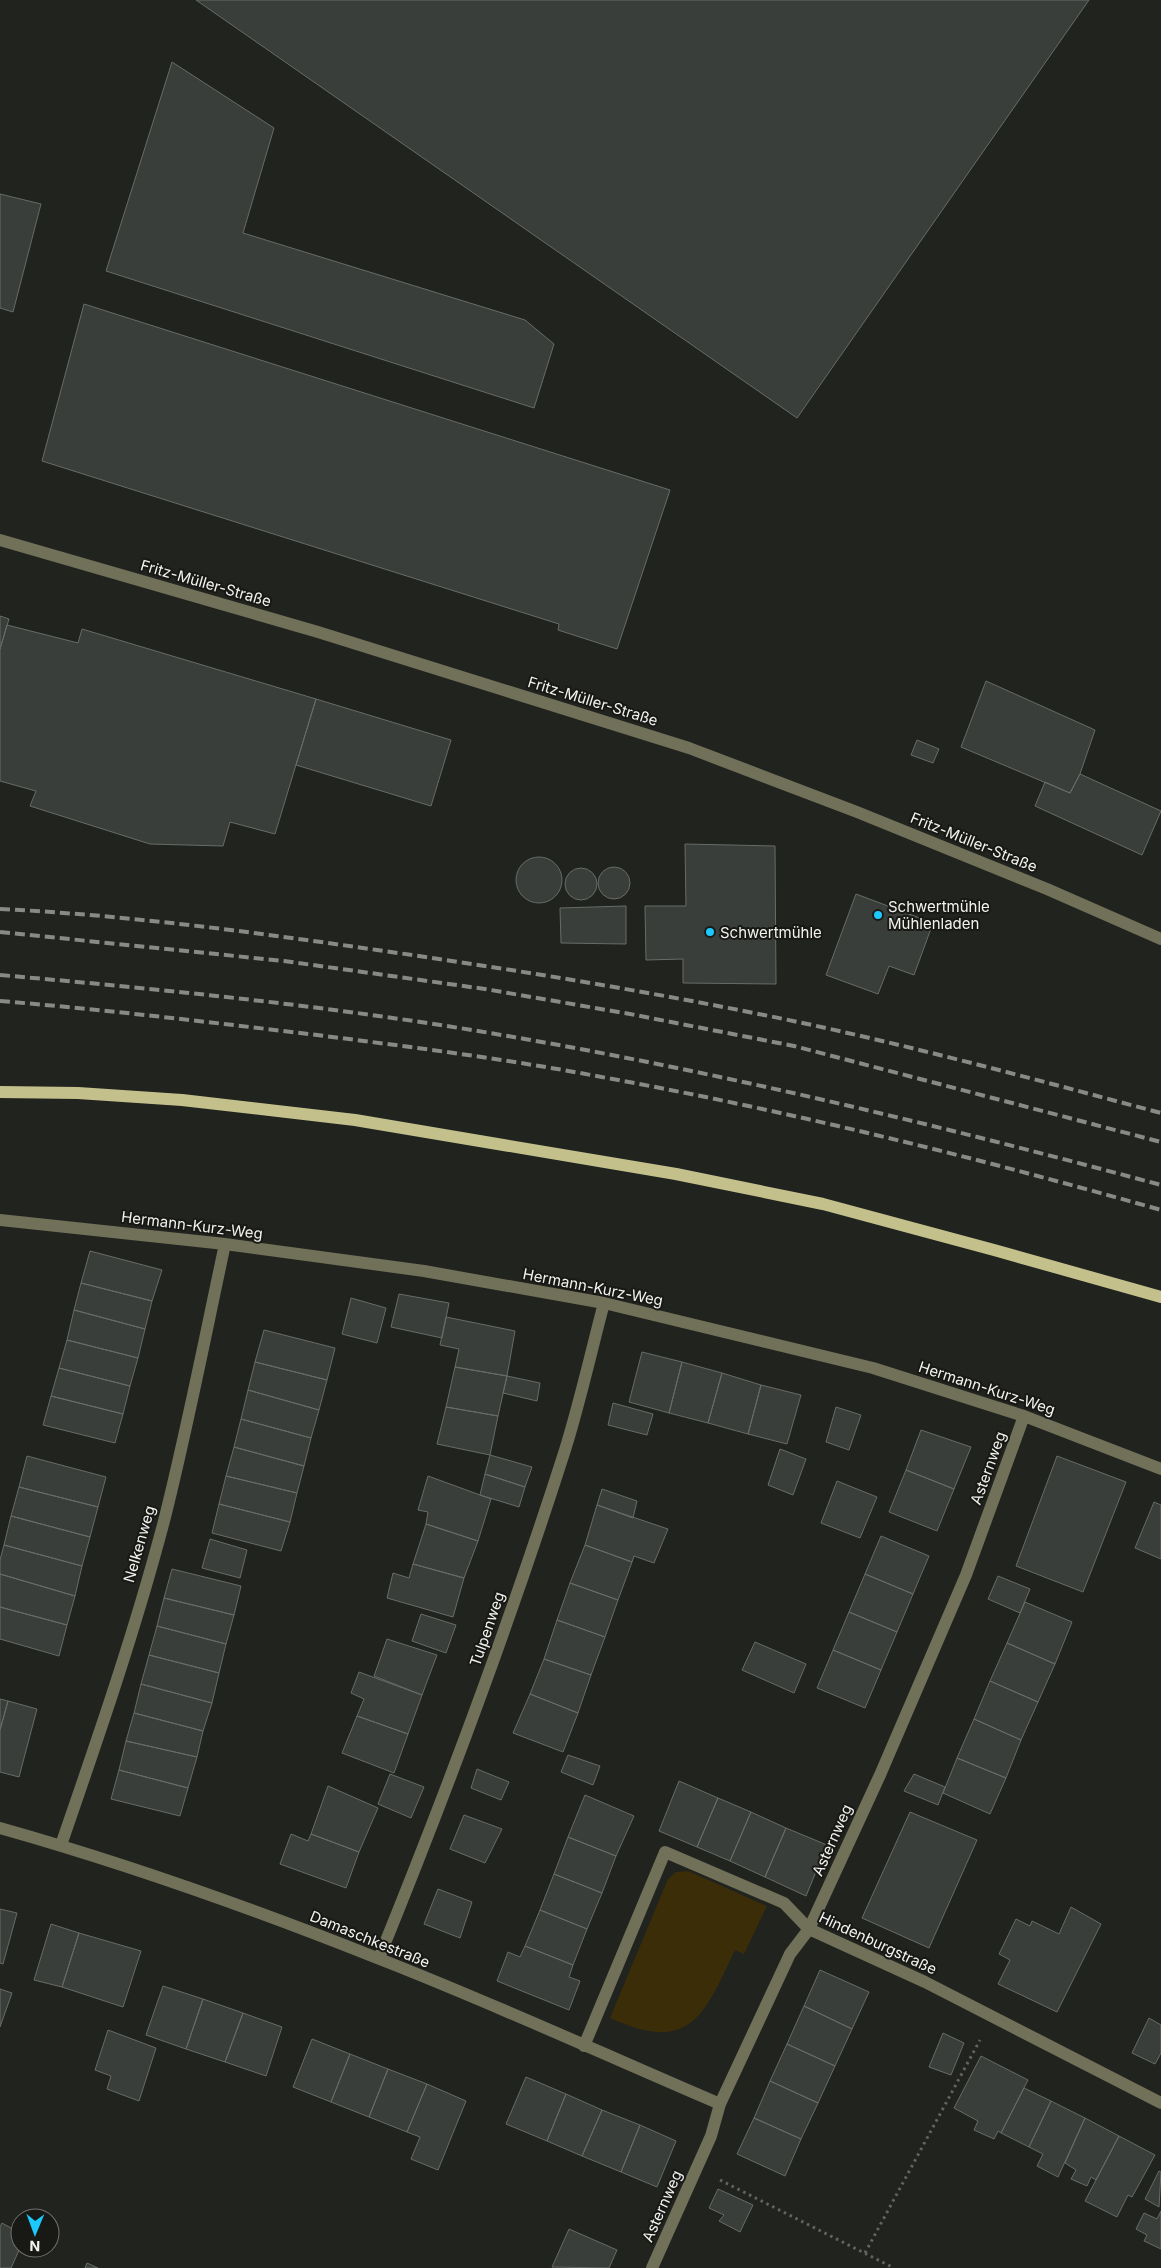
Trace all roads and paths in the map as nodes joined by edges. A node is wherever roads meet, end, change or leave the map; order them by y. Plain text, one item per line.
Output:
1 (0, 540) edge
2 (1161, 939) edge
3 (0, 1092) edge
4 (0, 1220) edge
5 (225, 1244) junction
6 (1161, 1297) edge
7 (604, 1303) junction
8 (1024, 1416) junction
9 (1161, 1469) edge
10 (0, 1828) edge
11 (61, 1845) junction
12 (809, 1929) junction
13 (379, 1958) junction
14 (981, 2039) dead end
15 (584, 2046) junction
16 (1161, 2103) edge
17 (720, 2104) junction
18 (717, 2179) dead end
19 (865, 2253) junction
20 (652, 2268) edge
21 (894, 2268) edge

1 - 2 street, Fritz-Müller-Straße
3 - 6 main road
4 - 5 street, Hermann-Kurz-Weg
5 - 7 street, Hermann-Kurz-Weg
5 - 11 street, Nelkenweg
7 - 8 street, Hermann-Kurz-Weg
7 - 13 street, Tulpenweg
8 - 9 street, Hermann-Kurz-Weg
8 - 12 street, Asternweg
10 - 11 street, Damaschkestraße
11 - 13 street, Damaschkestraße
12 - 15 street, Hindenburgstraße
12 - 16 street, Hindenburgstraße
12 - 17 street, Asternweg
13 - 15 street, Damaschkestraße
14 - 19 path
15 - 17 street, Damaschkestraße
17 - 20 street, Asternweg
18 - 19 path
19 - 21 path

